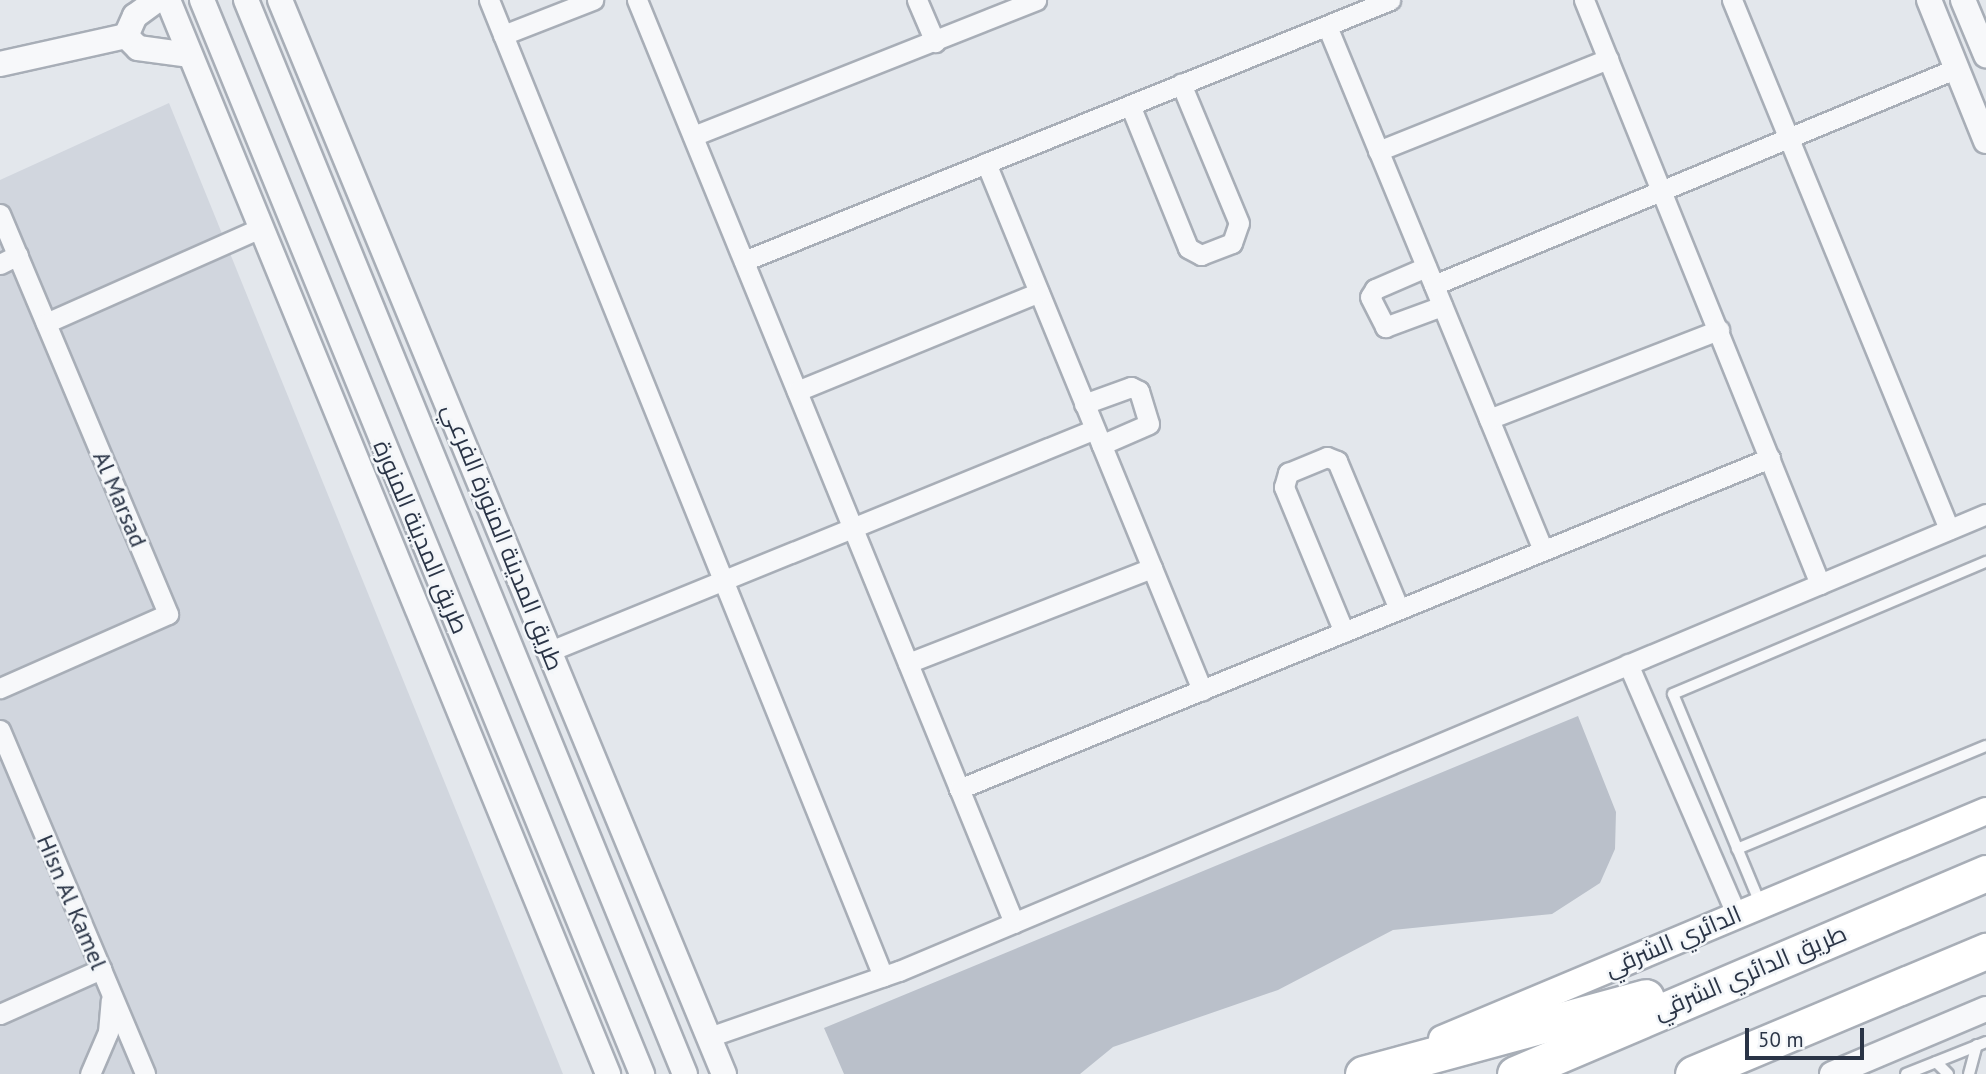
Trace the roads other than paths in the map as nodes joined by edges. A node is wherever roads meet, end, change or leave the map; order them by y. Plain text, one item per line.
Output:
1 (157, 0) edge
2 (168, 0) edge
3 (202, 0) edge
4 (246, 0) edge
5 (489, 0) edge
6 (593, 0) edge
7 (637, 0) edge
8 (917, 0) edge
9 (1036, 0) edge
10 (1390, 0) edge
11 (1584, 0) edge
12 (1732, 0) edge
13 (1929, 0) edge
14 (1963, 0) edge
15 (284, 10) edge
16 (1327, 26) junction
17 (503, 35) junction
18 (125, 36) junction
19 (935, 42) junction
20 (189, 55) junction
21 (1986, 55) edge
22 (1608, 59) junction
23 (0, 64) edge
24 (272, 64) junction
25 (1957, 68) junction
26 (1181, 84) junction
27 (1130, 105) junction
28 (693, 136) junction
29 (1789, 138) junction
30 (1986, 141) edge
31 (1378, 150) junction
32 (986, 163) junction
33 (1663, 190) junction
34 (0, 214) edge
35 (260, 228) junction
36 (18, 255) junction
37 (744, 261) junction
38 (0, 264) edge
39 (1430, 276) junction
40 (1038, 292) junction
41 (1442, 306) junction
42 (46, 323) junction
43 (415, 323) junction
44 (1719, 330) junction
45 (317, 367) junction
46 (797, 391) junction
47 (410, 402) junction
48 (1084, 404) junction
49 (1489, 419) junction
50 (373, 424) junction
51 (1098, 437) junction
52 (1770, 458) junction
53 (1986, 514) edge
54 (853, 528) junction
55 (1949, 529) junction
56 (1543, 550) junction
57 (1986, 562) edge
58 (1152, 568) junction
59 (726, 580) junction
60 (1820, 583) junction
61 (1399, 609) junction
62 (1344, 632) junction
63 (550, 651) junction
64 (908, 663) junction
65 (1628, 664) junction
66 (526, 684) junction
67 (0, 688) edge
68 (1202, 690) junction
69 (492, 702) junction
70 (0, 730) edge
71 (1986, 746) edge
72 (607, 786) junction
73 (959, 789) junction
74 (498, 809) junction
75 (1986, 811) edge
76 (1737, 849) junction
77 (1986, 873) edge
78 (1761, 903) junction
79 (1736, 914) junction
80 (1014, 923) junction
81 (1986, 951) edge
82 (1757, 967) junction
83 (101, 969) junction
84 (883, 976) junction
85 (112, 996) junction
86 (1986, 1009) edge
87 (0, 1014) edge
88 (709, 1037) junction
89 (1769, 1043) junction
90 (1982, 1043) edge
91 (1937, 1062) junction
92 (605, 1071) edge
93 (90, 1074) edge
94 (145, 1074) edge
95 (642, 1074) edge
96 (685, 1074) edge
97 (715, 1074) edge
98 (723, 1074) edge
99 (1362, 1074) edge
100 (1515, 1074) edge
101 (1693, 1074) edge
102 (1714, 1074) edge
103 (1832, 1074) edge
104 (1906, 1074) edge
105 (1948, 1074) edge
106 (1969, 1074) edge

1 - 18 street
2 - 20 street
3 - 50 street, طريق المدينة المنورة
4 - 24 street, طريق المدينة المنورة
5 - 17 street
6 - 17 street
7 - 28 street
8 - 19 street
9 - 19 street
10 - 16 street
11 - 22 street
12 - 29 street
13 - 25 street
14 - 21 street
15 - 24 street
15 - 43 street, طريق المدينة المنورة الفرعي
16 - 26 street
16 - 31 street
17 - 59 street
18 - 20 street
18 - 23 street
19 - 28 street
20 - 35 street
22 - 31 street
22 - 33 street
24 - 47 street, طريق المدينة المنورة
25 - 29 street
25 - 30 street
26 - 27 street
26 - 27 street
27 - 32 street
28 - 37 street
29 - 33 street
29 - 55 street
31 - 39 street
32 - 37 street
32 - 40 street
33 - 39 street
33 - 44 street
34 - 36 street, Al Marsad
35 - 42 street
35 - 45 street
36 - 38 street
36 - 42 street, Al Marsad
37 - 46 street
39 - 41 street
39 - 41 street
40 - 46 street
40 - 48 street
41 - 49 street
42 - 67 street, Al Marsad
43 - 47 street
43 - 63 street, طريق المدينة المنورة الفرعي
44 - 49 street
44 - 52 street
45 - 50 street
45 - 74 street
46 - 54 street
47 - 66 street, طريق المدينة المنورة
48 - 51 street
48 - 51 street
49 - 56 street
50 - 69 street, طريق المدينة المنورة
51 - 54 street
51 - 58 street
52 - 56 street
52 - 60 street
53 - 55 street
54 - 59 street
54 - 64 street
55 - 60 street
56 - 61 street
57 - 76 lane
58 - 64 street
58 - 68 street
59 - 63 street
59 - 84 street
60 - 65 street
61 - 62 street
61 - 62 street
62 - 68 street
63 - 72 street, طريق المدينة المنورة الفرعي
64 - 73 street
65 - 79 street
65 - 80 street
66 - 72 street
66 - 96 street, طريق المدينة المنورة
68 - 73 street
69 - 74 street
69 - 95 street, طريق المدينة المنورة
70 - 83 street, Hisn Al Kamel
71 - 76 lane
72 - 88 street, طريق المدينة المنورة الفرعي
73 - 80 street
74 - 92 street
75 - 78 main road, الدائري الشرقي
76 - 78 lane
77 - 82 highway, طريق الدائري الشرقي
78 - 79 main road, الدائري الشرقي
79 - 99 main road, الدائري الشرقي
80 - 84 street
81 - 89 highway
82 - 99 highway
82 - 100 highway, طريق الدائري الشرقي
83 - 85 street, Hisn Al Kamel
83 - 87 street
84 - 88 street
85 - 93 street
85 - 94 street, Hisn Al Kamel
86 - 103 street
88 - 97 street
88 - 98 street, طريق المدينة المنورة الفرعي
89 - 101 highway
89 - 102 highway
90 - 91 lane
90 - 106 lane
91 - 104 lane
91 - 105 lane

